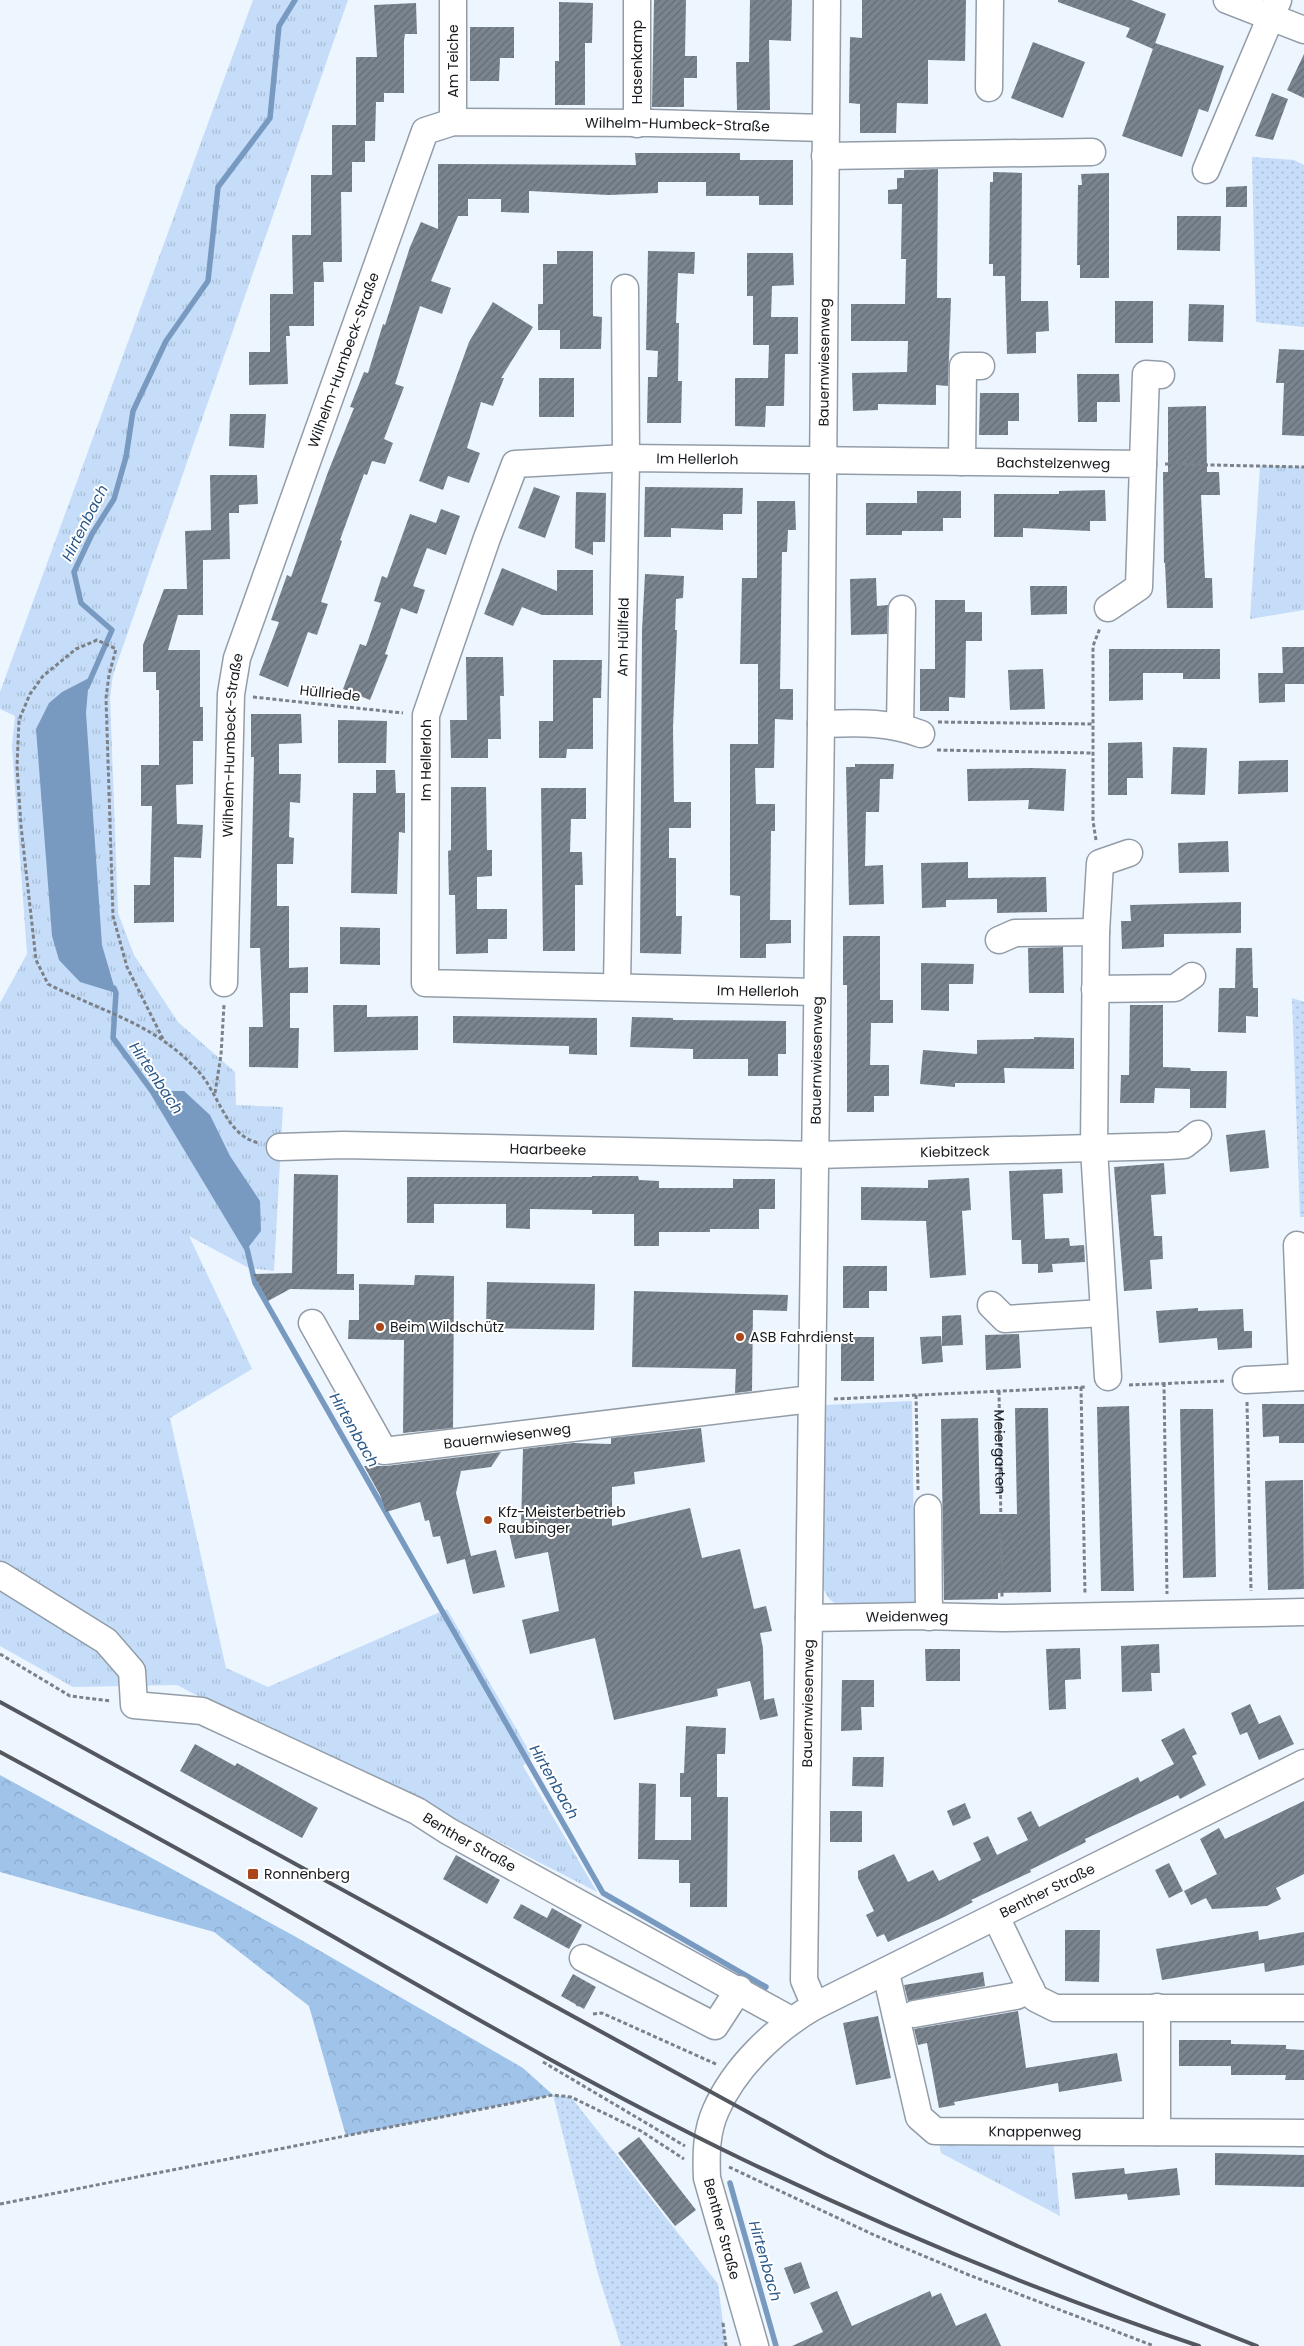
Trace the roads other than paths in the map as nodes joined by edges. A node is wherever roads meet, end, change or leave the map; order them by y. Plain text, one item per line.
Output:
1 (454, 0) edge
2 (637, 0) edge
3 (826, 0) edge
4 (990, 0) edge
5 (1227, 0) edge
6 (1275, 8) edge
7 (1304, 30) edge
8 (989, 88) dead end
9 (454, 122) junction
10 (637, 124) junction
11 (825, 128) junction
12 (1092, 152) dead end
13 (825, 156) junction
14 (1206, 170) dead end
15 (625, 288) dead end
16 (981, 366) dead end
17 (1161, 375) dead end
18 (626, 458) junction
19 (819, 459) junction
20 (962, 462) junction
21 (1143, 464) junction
22 (1108, 608) road end
23 (902, 609) dead end
24 (821, 724) junction
25 (1128, 853) dead end
26 (1096, 932) junction
27 (999, 940) dead end
28 (1192, 976) dead end
29 (618, 988) junction
30 (1095, 989) junction
31 (816, 992) junction
32 (224, 994) road end
33 (1198, 1134) dead end
34 (280, 1147) road end
35 (1094, 1148) junction
36 (816, 1155) junction
37 (1297, 1245) dead end
38 (991, 1304) dead end
39 (1103, 1312) junction
40 (312, 1323) dead end
41 (1303, 1377) edge
42 (1246, 1380) road end
43 (1108, 1383) road end
44 (811, 1399) junction
45 (923, 1504) road end
46 (0, 1575) edge
47 (1304, 1612) edge
48 (929, 1617) junction
49 (809, 1618) junction
50 (1304, 1763) edge
51 (996, 1917) junction
52 (587, 1969) road end
53 (886, 1973) junction
54 (739, 1989) junction
55 (1031, 1989) junction
56 (815, 2006) junction
57 (1157, 2007) junction
58 (1304, 2008) edge
59 (914, 2014) dead end
60 (791, 2020) junction
61 (1157, 2132) junction
62 (1304, 2134) edge
63 (755, 2346) edge

1 - 9 street, Am Teiche
2 - 10 street, Hasenkamp
3 - 11 street, Bauernwiesenweg
4 - 8 street
5 - 6 street
6 - 7 street
6 - 14 street
9 - 10 street, Wilhelm-Humbeck-Straße
9 - 32 street, Wilhelm-Humbeck-Straße
10 - 11 street, Wilhelm-Humbeck-Straße
11 - 13 street, Bauernwiesenweg
12 - 13 street
13 - 19 street, Bauernwiesenweg
15 - 18 street, Am Hüllfeld
16 - 20 street
17 - 21 street
18 - 19 street, Im Hellerloh
18 - 29 street, Am Hüllfeld
18 - 29 street, Im Hellerloh
19 - 20 street, Bachstelzenweg
19 - 24 street, Bauernwiesenweg
20 - 21 street, Bachstelzenweg
21 - 22 street
23 - 24 street
24 - 31 street, Bauernwiesenweg
25 - 26 street
26 - 27 street
26 - 30 street
28 - 30 street
29 - 31 street, Im Hellerloh
30 - 35 street
31 - 36 street, Bauernwiesenweg
33 - 35 street, Kiebitzeck
34 - 36 street, Haarbeeke
35 - 36 street, Kiebitzeck
35 - 39 street
36 - 44 street, Bauernwiesenweg
37 - 41 street
38 - 39 street
39 - 43 street
40 - 44 street, Bauernwiesenweg
41 - 42 street
44 - 49 street, Bauernwiesenweg
45 - 48 street
46 - 54 street, Benther Straße
47 - 48 street, Weidenweg
48 - 49 street, Weidenweg
49 - 56 street, Bauernwiesenweg
50 - 51 street, Benther Straße
51 - 53 street, Benther Straße
51 - 55 street
52 - 54 street
53 - 56 street, Benther Straße
53 - 61 street, Knappenweg
54 - 60 street, Benther Straße
55 - 57 street
55 - 59 street
56 - 60 street, Benther Straße
57 - 58 street
57 - 61 street
60 - 63 street, Benther Straße
61 - 62 street, Knappenweg

